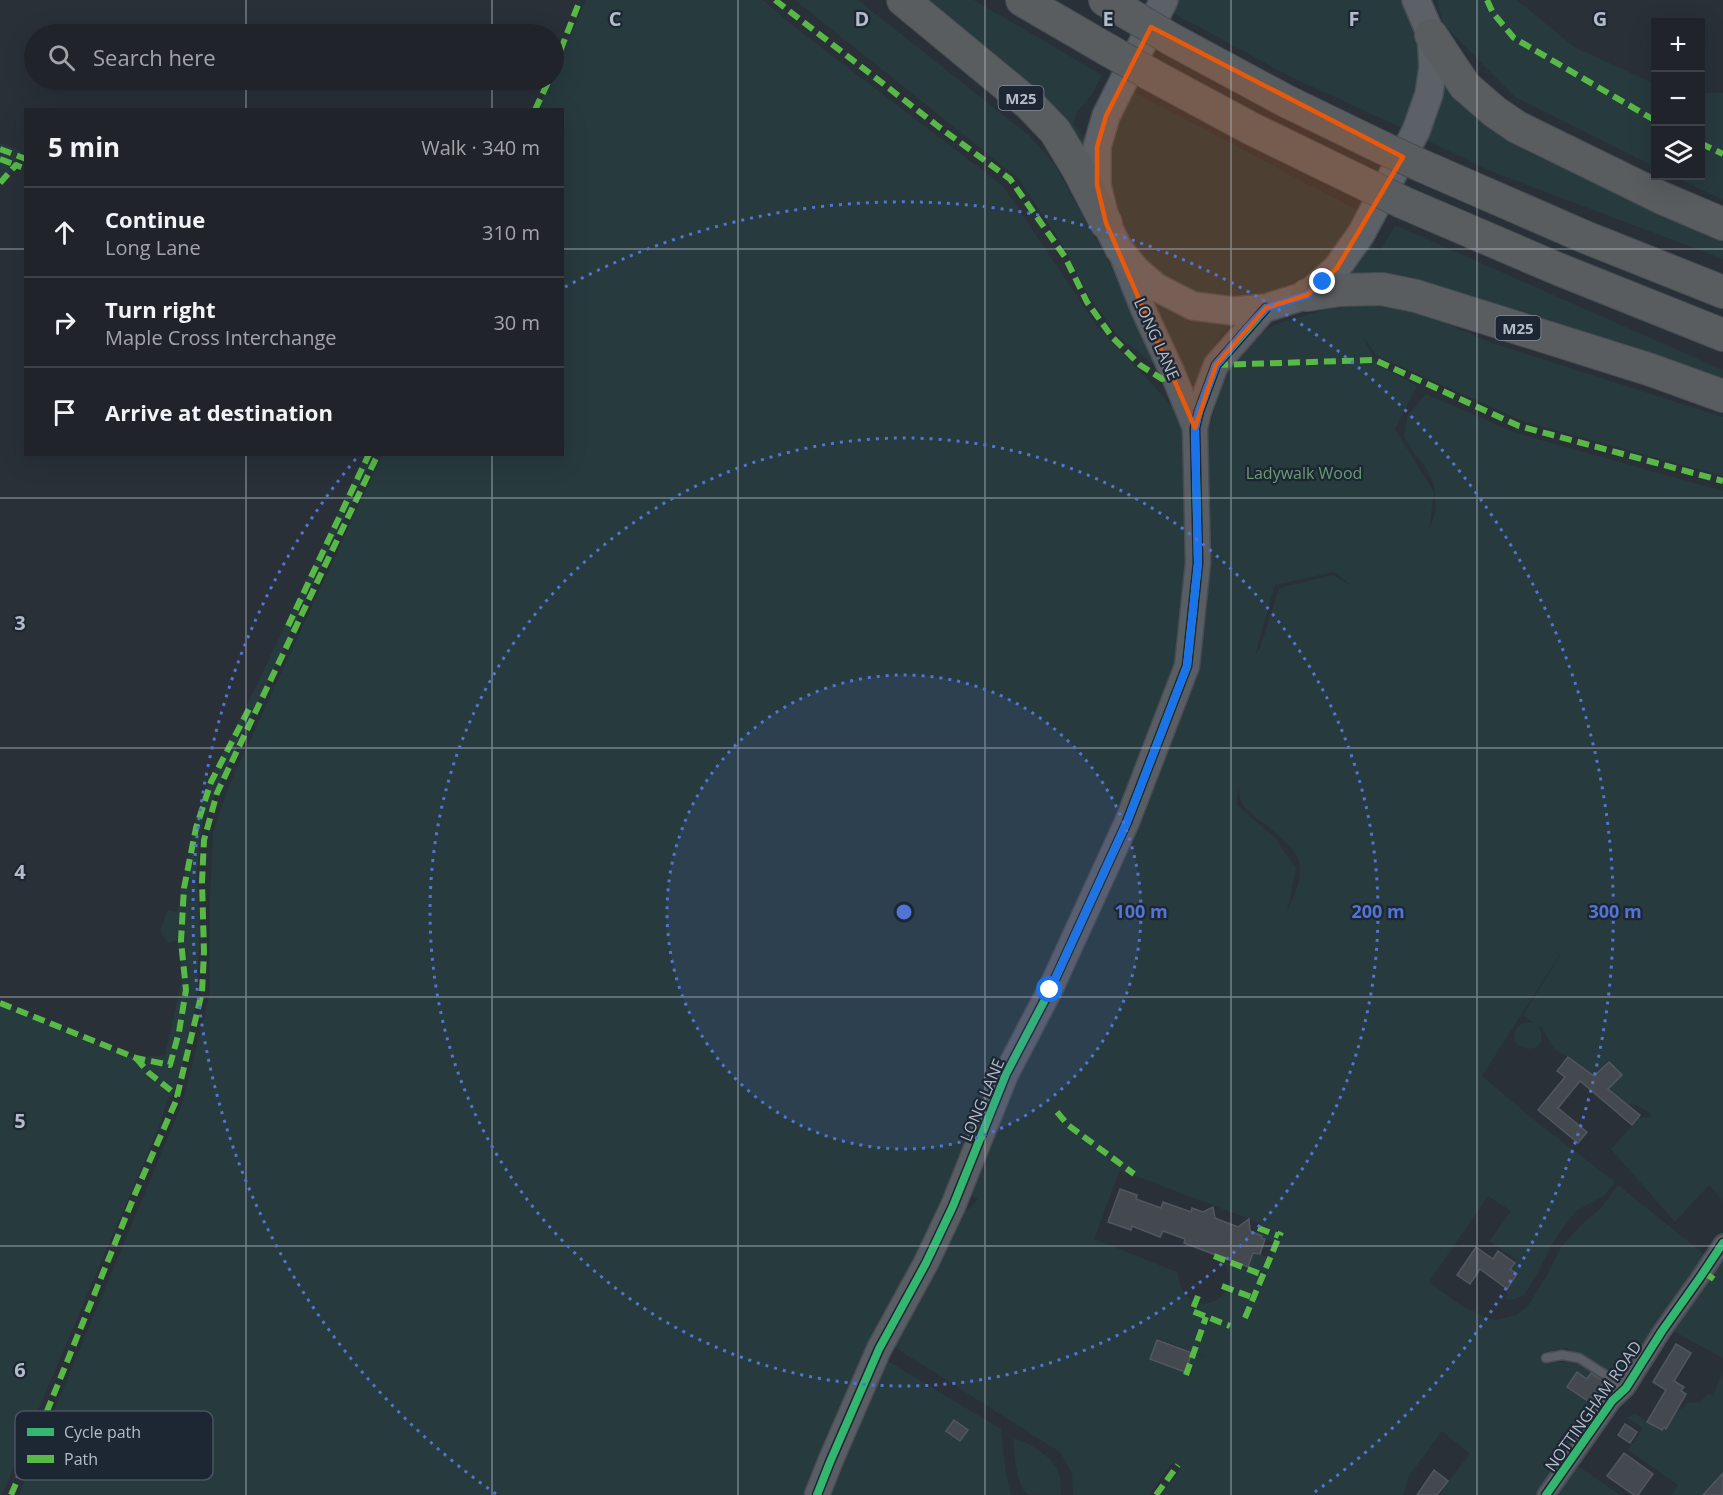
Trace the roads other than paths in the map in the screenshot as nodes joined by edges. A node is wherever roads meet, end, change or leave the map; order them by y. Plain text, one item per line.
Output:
1 (903, 0) edge
2 (1023, 0) edge
3 (1164, 0) edge
4 (1416, 0) edge
5 (1117, 7) edge
6 (1431, 35) junction
7 (1723, 224) edge
8 (1113, 236) junction
9 (1723, 292) edge
10 (1307, 295) junction
11 (1266, 308) junction
12 (1723, 335) edge
13 (1723, 396) edge
14 (1195, 428) junction
15 (1723, 1242) edge
16 (1546, 1358) dead end
17 (1626, 1388) junction
18 (817, 1495) edge
19 (1546, 1495) edge

1 - 8 highway, M25
2 - 12 highway, bridge
3 - 8 main road
4 - 6 main road
5 - 9 highway, bridge
6 - 7 highway
6 - 10 main road
8 - 11 main road
8 - 14 street, LONG LANE
10 - 11 main road
10 - 13 highway, M25
11 - 14 street, LONG LANE
14 - 18 street, LONG LANE
15 - 17 street, NOTTINGHAM ROAD
16 - 17 lane
17 - 19 street, NOTTINGHAM ROAD

